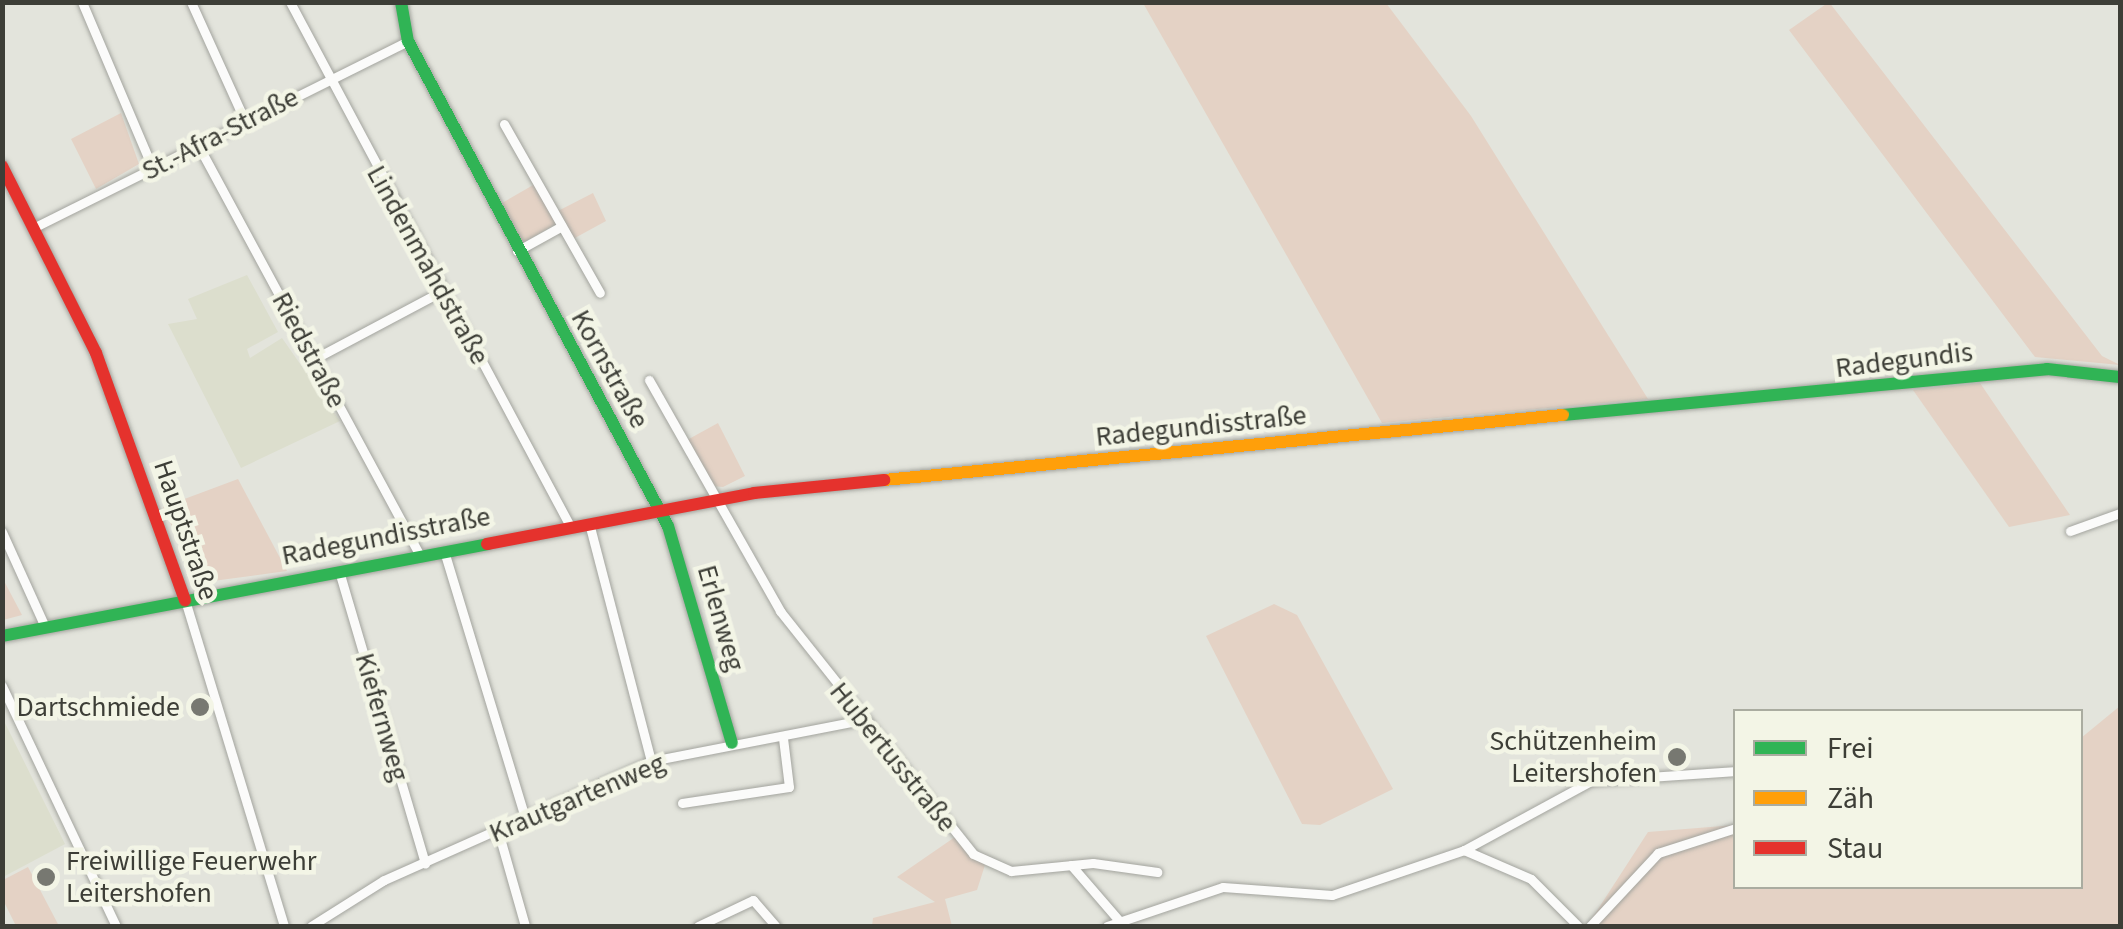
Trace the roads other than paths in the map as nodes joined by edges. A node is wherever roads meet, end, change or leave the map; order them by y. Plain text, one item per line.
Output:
1 (82, 2) edge
2 (191, 2) edge
3 (290, 2) edge
4 (400, 2) edge
5 (408, 41) junction
6 (326, 81) junction
7 (245, 121) junction
8 (504, 124) dead end
9 (198, 145) junction
10 (153, 168) junction
11 (4, 174) edge
12 (562, 226) junction
13 (33, 228) junction
14 (517, 251) junction
15 (442, 291) junction
16 (600, 294) dead end
17 (314, 359) junction
18 (2120, 377) edge
19 (649, 380) dead end
20 (1693, 407) joint
21 (714, 500) junction
22 (658, 510) junction
23 (2120, 513) edge
24 (588, 523) junction
25 (570, 526) junction
26 (2070, 530) dead end
27 (2, 532) edge
28 (444, 551) junction
29 (420, 556) junction
30 (340, 571) junction
31 (185, 600) junction
32 (45, 627) junction
33 (2, 636) edge
34 (2, 686) edge
35 (862, 720) junction
36 (783, 738) junction
37 (732, 743) junction
38 (650, 761) junction
39 (1733, 771) edge
40 (682, 802) dead end
41 (525, 818) junction
42 (1733, 829) edge
43 (498, 832) junction
44 (1464, 850) junction
45 (424, 864) junction
46 (1071, 865) junction
47 (1157, 872) dead end
48 (1122, 924) edge
49 (116, 926) edge
50 (284, 926) edge
51 (311, 926) edge
52 (525, 926) edge
53 (698, 926) edge
54 (776, 926) edge
55 (1106, 926) edge
56 (1578, 926) edge
57 (1590, 926) edge

1 - 10 street
2 - 7 street
3 - 6 street, Lindenmahdstraße
4 - 5 street, Kornstraße
5 - 6 street, St.-Afra-Straße
5 - 14 street, Kornstraße
6 - 7 street, St.-Afra-Straße
6 - 15 street, Lindenmahdstraße
7 - 9 street, St.-Afra-Straße
8 - 12 street, Kornstraße
9 - 10 street, St.-Afra-Straße
9 - 17 street, Riedstraße
10 - 13 street, St.-Afra-Straße
11 - 13 street, Hauptstraße
12 - 14 street
12 - 16 street, Kornstraße
13 - 31 street, Hauptstraße
14 - 22 street, Kornstraße
15 - 17 street
15 - 25 street, Lindenmahdstraße
17 - 29 street, Riedstraße
18 - 20 street, Radegundis
19 - 21 street
20 - 21 street, Radegundisstraße
21 - 22 street, Radegundisstraße
21 - 35 street, Hubertusstraße
22 - 24 street, Radegundisstraße
22 - 37 street, Erlenweg
23 - 26 street
24 - 25 street, Radegundisstraße
24 - 38 street
25 - 28 street, Radegundisstraße
27 - 32 street
28 - 29 street, Radegundisstraße
28 - 41 street
29 - 30 street, Radegundisstraße
30 - 31 street, Radegundisstraße
30 - 45 street, Kiefernweg
31 - 32 street, Radegundisstraße
31 - 50 street, Hauptstraße
32 - 33 street, Radegundisstraße
34 - 49 street
35 - 36 street, Krautgartenweg
35 - 46 street, Hubertusstraße
36 - 37 street, Krautgartenweg
36 - 40 street
37 - 38 street, Krautgartenweg
38 - 41 street, Krautgartenweg
39 - 44 street
41 - 43 street, Krautgartenweg
42 - 57 street
43 - 45 street, Krautgartenweg
43 - 52 street
44 - 48 street
44 - 56 street
45 - 51 street, Krautgartenweg
46 - 47 street, Hubertusstraße
46 - 48 street
48 - 55 street
53 - 54 street

